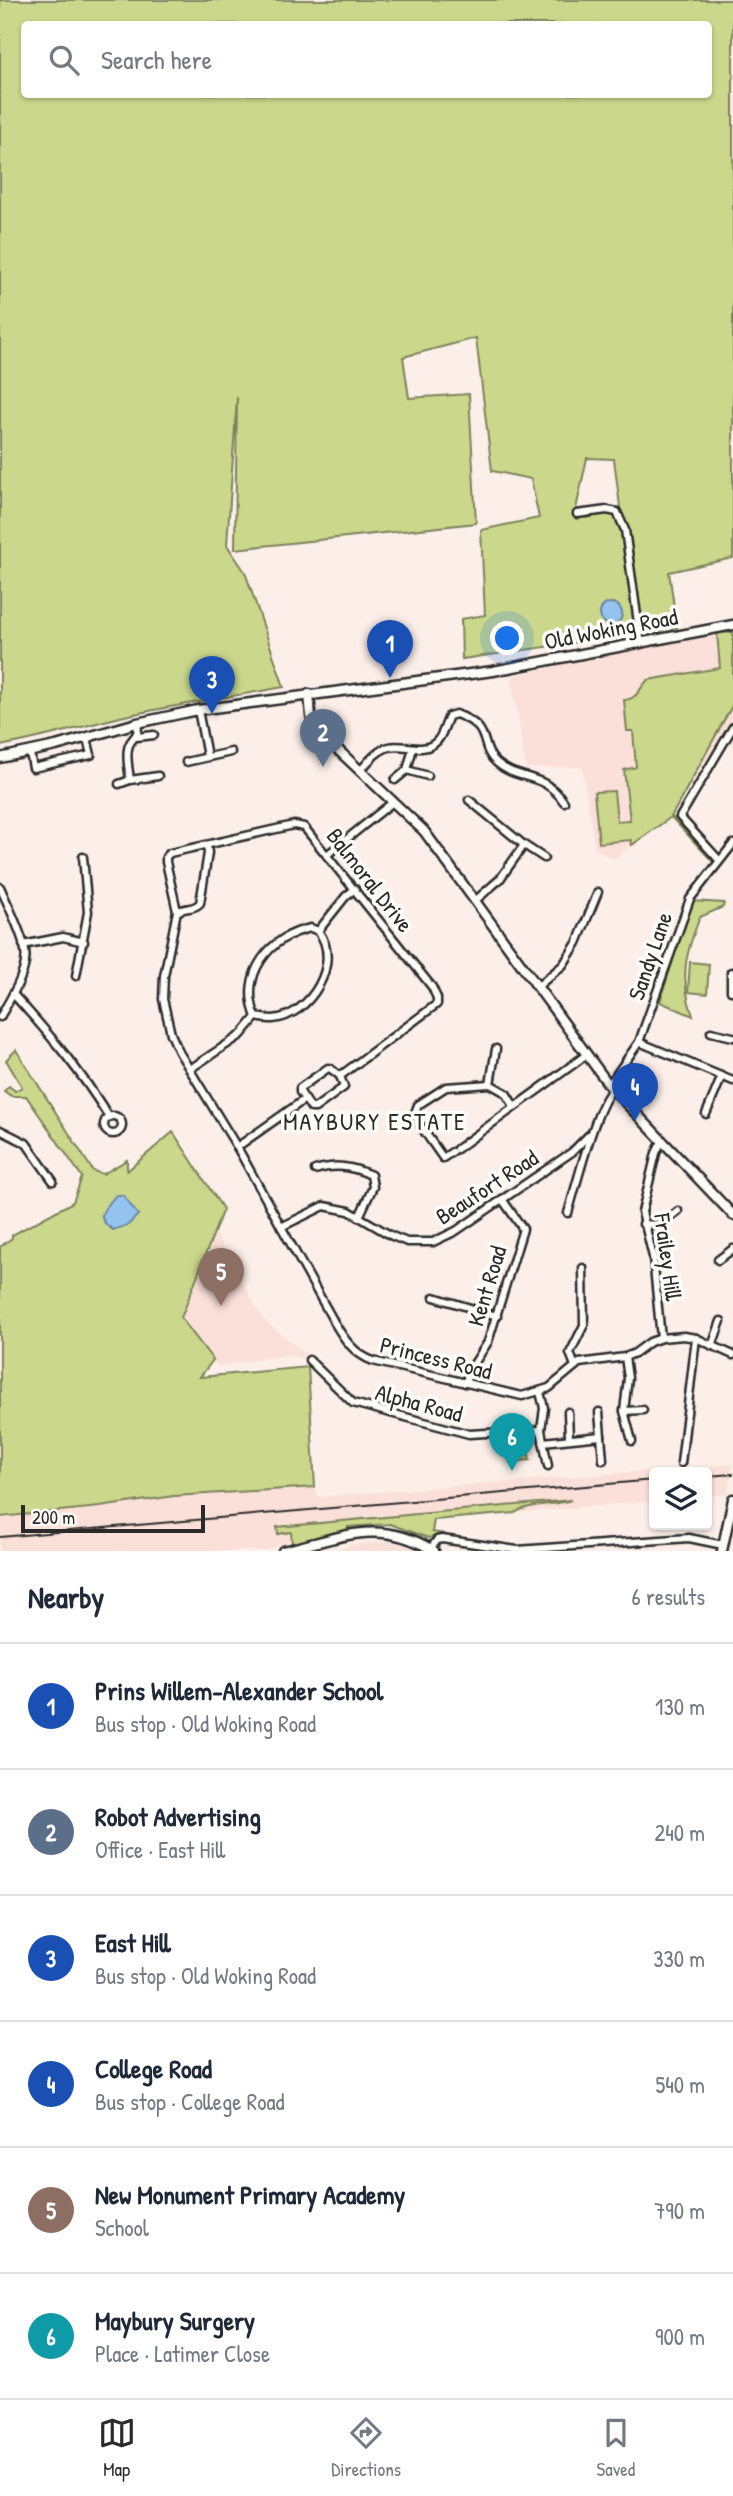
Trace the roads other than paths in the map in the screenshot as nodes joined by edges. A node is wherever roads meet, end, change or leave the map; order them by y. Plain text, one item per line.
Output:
1 (576, 514) dead end
2 (733, 625) edge
3 (641, 644) junction
4 (309, 694) junction
5 (198, 710) junction
6 (137, 723) junction
7 (733, 727) edge
8 (154, 735) dead end
9 (137, 737) junction
10 (87, 738) junction
11 (413, 748) junction
12 (231, 752) dead end
13 (30, 753) junction
14 (207, 756) junction
15 (0, 758) edge
16 (186, 762) dead end
17 (407, 770) junction
18 (360, 771) junction
19 (158, 776) dead end
20 (428, 776) dead end
21 (130, 780) junction
22 (395, 780) dead end
23 (119, 784) dead end
24 (468, 800) dead end
25 (393, 802) junction
26 (564, 802) dead end
27 (733, 844) edge
28 (207, 845) junction
29 (524, 845) junction
30 (328, 854) junction
31 (83, 857) dead end
32 (544, 858) dead end
33 (719, 860) junction
34 (0, 887) edge
35 (355, 889) junction
36 (598, 892) dead end
37 (476, 900) junction
38 (177, 913) junction
39 (318, 930) junction
40 (84, 942) junction
41 (23, 945) junction
42 (731, 972) edge
43 (76, 976) dead end
44 (537, 987) junction
45 (733, 991) edge
46 (13, 995) junction
47 (0, 1017) edge
48 (256, 1017) junction
49 (711, 1032) dead end
50 (733, 1037) edge
51 (639, 1042) junction
52 (496, 1049) dead end
53 (586, 1055) junction
54 (190, 1069) junction
55 (340, 1076) junction
56 (722, 1076) junction
57 (733, 1080) edge
58 (490, 1084) junction
59 (611, 1087) junction
60 (305, 1099) junction
61 (514, 1106) junction
62 (706, 1114) dead end
63 (109, 1117) dead end
64 (0, 1129) edge
65 (589, 1135) junction
66 (662, 1141) junction
67 (237, 1147) junction
68 (443, 1158) junction
69 (435, 1164) dead end
70 (315, 1170) dead end
71 (53, 1181) dead end
72 (502, 1199) junction
73 (678, 1211) dead end
74 (568, 1213) dead end
75 (733, 1215) edge
76 (359, 1217) junction
77 (643, 1224) junction
78 (281, 1227) junction
79 (733, 1249) edge
80 (718, 1260) dead end
81 (583, 1268) dead end
82 (435, 1297) dead end
83 (496, 1316) junction
84 (721, 1321) dead end
85 (661, 1338) junction
86 (696, 1338) junction
87 (712, 1346) junction
88 (733, 1355) edge
89 (625, 1357) junction
90 (309, 1360) dead end
91 (575, 1366) junction
92 (465, 1383) junction
93 (540, 1392) junction
94 (643, 1410) dead end
95 (624, 1411) junction
96 (568, 1412) dead end
97 (599, 1412) dead end
98 (541, 1430) junction
99 (601, 1436) junction
100 (569, 1438) junction
101 (632, 1441) dead end
102 (543, 1442) junction
103 (603, 1460) dead end
104 (681, 1464) dead end
105 (548, 1466) dead end
106 (733, 1499) edge
107 (722, 1548) edge
108 (432, 1550) edge
109 (531, 1550) edge
110 (283, 1551) edge

1 - 3 street
2 - 3 street, Old Woking Road
3 - 4 street, Old Woking Road
4 - 5 street, Old Woking Road
4 - 18 street
5 - 6 street, Old Woking Road
5 - 14 street
6 - 9 street
6 - 10 street, Old Woking Road
7 - 33 street
8 - 9 street
9 - 21 street
10 - 13 street, Old Woking Road
10 - 13 street
11 - 17 street
11 - 18 street
11 - 26 street
12 - 14 street
13 - 15 street, Old Woking Road
14 - 16 street
17 - 20 street
17 - 22 street
18 - 25 street
19 - 21 street
21 - 23 street
24 - 29 street
25 - 30 street
25 - 37 street
27 - 33 street, Sandy Lane
28 - 30 street, Balmoral Drive
28 - 38 street
28 - 38 street, Balmoral Drive
29 - 32 street
29 - 37 street
30 - 35 street, Balmoral Drive
31 - 40 street
33 - 51 street, Sandy Lane
34 - 41 street
35 - 39 street
35 - 55 street, Balmoral Drive
36 - 44 street
37 - 44 street
38 - 54 street, Balmoral Drive
39 - 48 street
39 - 48 street
40 - 41 street
40 - 43 street
41 - 46 street
42 - 45 street
44 - 53 street
46 - 47 street
46 - 63 street
48 - 54 street
49 - 50 street
51 - 56 street
51 - 59 street, Sandy Lane
52 - 58 street
53 - 59 street
53 - 61 street
54 - 67 street, Princess Road
55 - 60 street
55 - 60 street
56 - 57 street
56 - 62 street
58 - 61 street
58 - 68 street
59 - 65 street, Sandy Lane
59 - 66 street
60 - 67 street
61 - 68 street
64 - 71 street
65 - 72 street, Beaufort Road
65 - 74 street
66 - 75 street
66 - 77 street, Frailey Hill
67 - 78 street, Princess Road
68 - 69 street
70 - 76 street
72 - 76 street, Beaufort Road
72 - 83 street, Kent Road
73 - 77 street
76 - 78 street, Beaufort Road
77 - 85 street, Frailey Hill
78 - 92 street, Princess Road
79 - 80 street
81 - 91 street
82 - 83 street
83 - 92 street, Kent Road
84 - 87 street
85 - 86 street
85 - 89 street
86 - 87 street
86 - 104 street
87 - 88 street
89 - 91 street
89 - 95 street
90 - 98 street, Alpha Road
91 - 93 street
92 - 93 street, Princess Road
93 - 98 street
94 - 95 street
95 - 101 street
96 - 100 street
97 - 99 street
98 - 102 street
99 - 100 street
99 - 103 street
100 - 102 street
102 - 105 street
106 - 107 street
107 - 109 street
108 - 109 street
108 - 110 street

